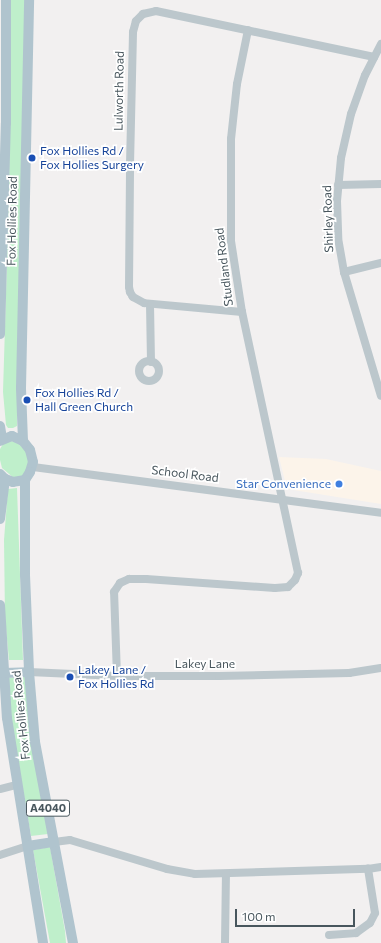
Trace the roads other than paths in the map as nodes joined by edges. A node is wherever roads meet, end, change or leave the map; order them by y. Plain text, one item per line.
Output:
1 (6, 0) edge
2 (29, 0) edge
3 (248, 30) junction
4 (381, 44) edge
5 (374, 57) junction
6 (381, 184) edge
7 (338, 185) junction
8 (381, 263) edge
9 (344, 272) junction
10 (150, 304) junction
11 (242, 312) junction
12 (0, 334) edge
13 (151, 362) dead end
14 (381, 396) edge
15 (0, 426) edge
16 (1, 440) edge
17 (23, 442) junction
18 (32, 467) junction
19 (3, 476) edge
20 (25, 480) junction
21 (281, 499) junction
22 (381, 513) edge
23 (0, 519) edge
24 (0, 605) edge
25 (381, 668) edge
26 (29, 672) junction
27 (4, 673) junction
28 (117, 676) junction
29 (16, 785) junction
30 (0, 789) edge
31 (54, 842) junction
32 (28, 846) junction
33 (0, 855) edge
34 (381, 867) edge
35 (368, 869) junction
36 (226, 874) junction
37 (329, 935) dead end
38 (43, 943) edge
39 (72, 943) edge
40 (226, 943) edge

1 - 12 main road, Fox Hollies Road
2 - 17 main road, Fox Hollies Road
3 - 5 street, Lulworth Road
3 - 10 street, Lulworth Road
3 - 11 street, Studland Road
4 - 5 street, Shirley Road
5 - 7 street, Shirley Road
6 - 7 street
7 - 9 street, Shirley Road
8 - 9 street
9 - 14 street, Shirley Road
10 - 11 street, Lulworth Road
10 - 13 street
11 - 21 street, Studland Road
15 - 16 main road
16 - 17 main road
17 - 18 main road
18 - 20 main road
18 - 21 street, School Road
19 - 20 main road
19 - 23 main road
20 - 26 main road, Fox Hollies Road / A4040
21 - 22 street, School Road
21 - 28 street, Studland Road
24 - 27 main road, Fox Hollies Road / A4040
25 - 28 street, Lakey Lane
26 - 27 main road
26 - 28 street, Lakey Lane
26 - 31 main road, Fox Hollies Road / A4040
27 - 29 main road, Fox Hollies Road / A4040
29 - 30 street
29 - 32 main road, Fox Hollies Road / A4040
31 - 32 main road
31 - 36 street
31 - 39 main road, Fox Hollies Road / A4040
32 - 33 street
32 - 38 main road, Fox Hollies Road / A4040
34 - 35 street
35 - 36 street
35 - 37 street
36 - 40 street

